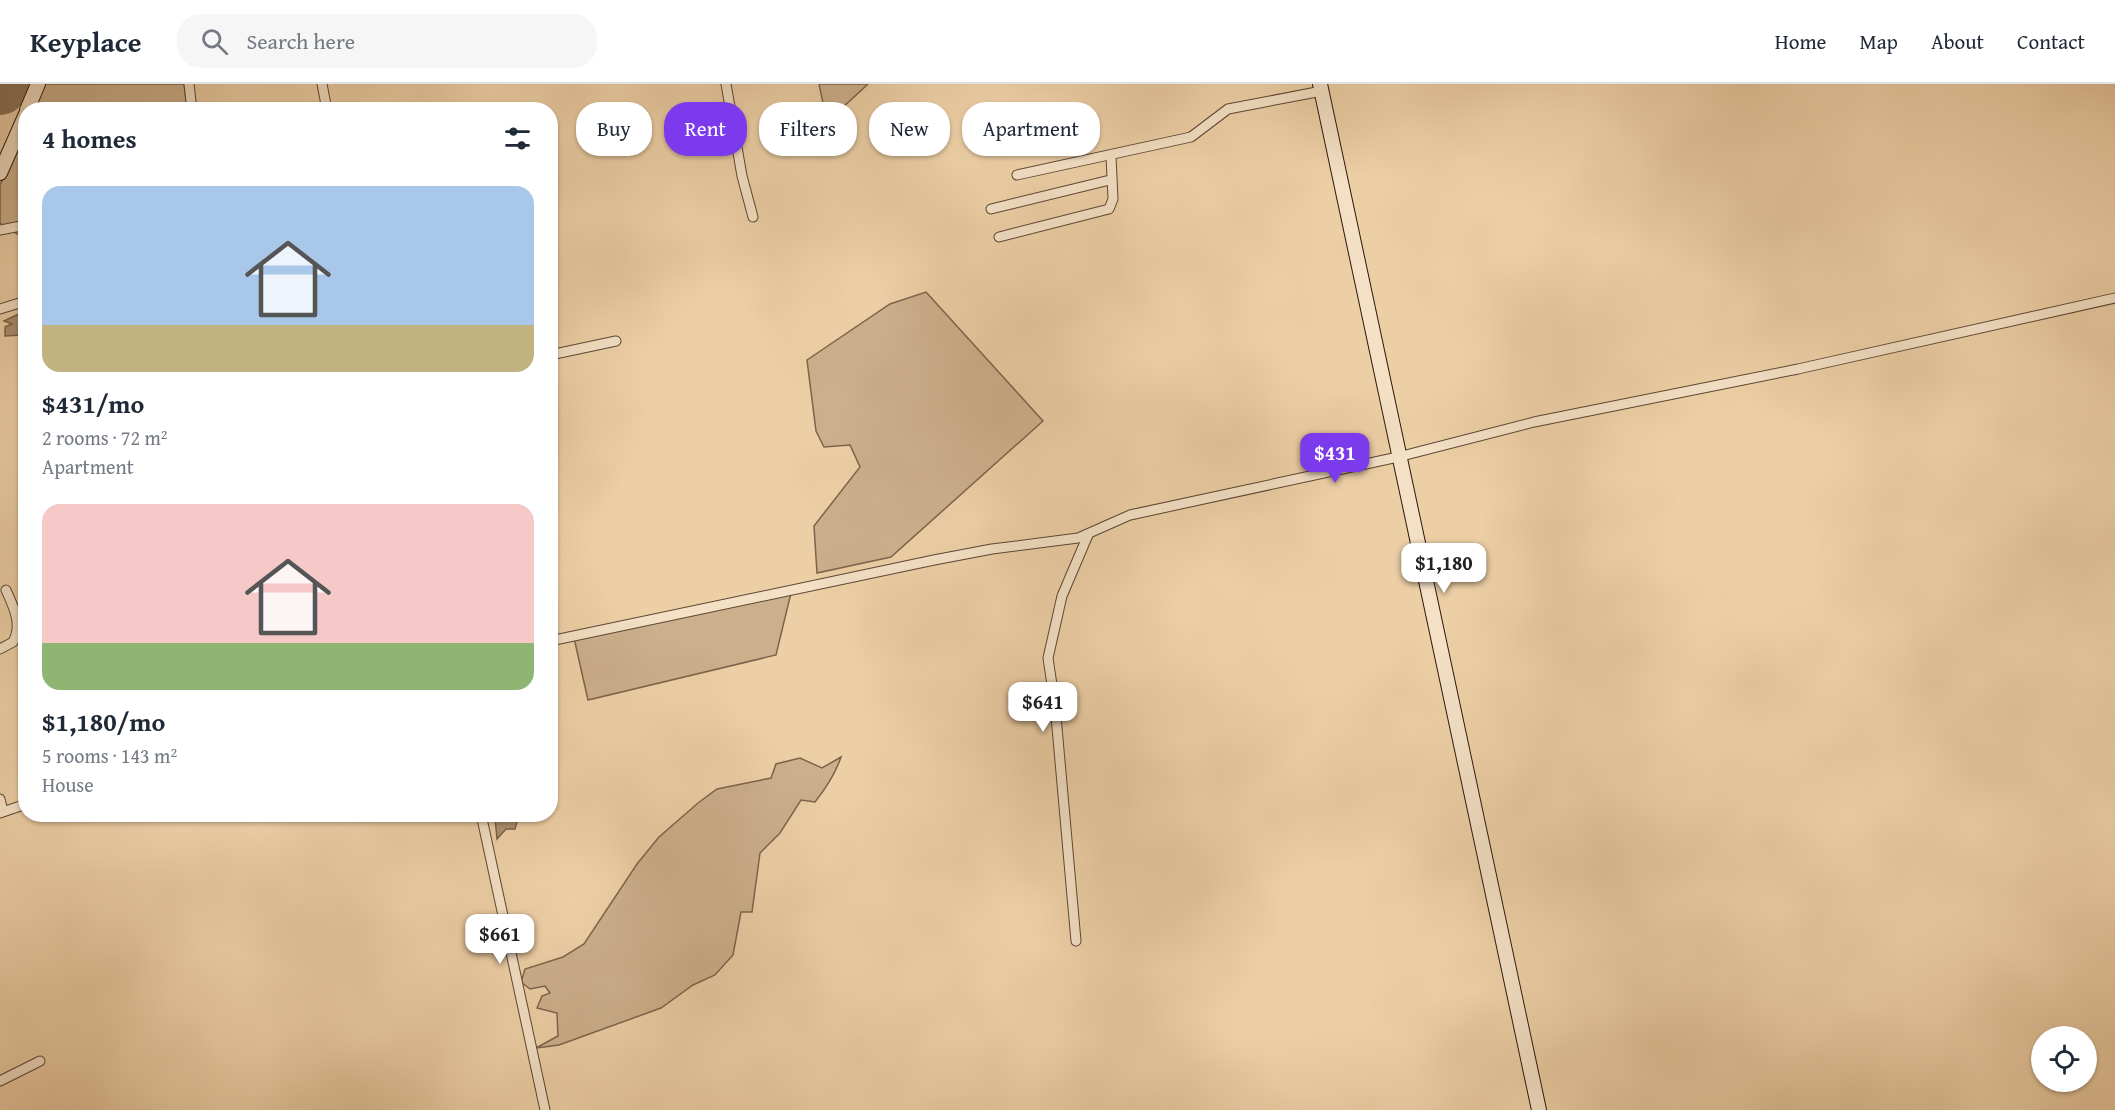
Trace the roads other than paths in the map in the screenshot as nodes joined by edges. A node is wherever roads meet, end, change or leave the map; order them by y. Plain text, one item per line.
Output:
1 (38, 84) edge
2 (189, 84) edge
3 (321, 84) edge
4 (726, 84) edge
5 (1321, 87) edge
6 (30, 102) edge
7 (191, 102) edge
8 (325, 102) edge
9 (18, 131) edge
10 (1111, 156) junction
11 (0, 173) edge
12 (1017, 175) dead end
13 (1110, 180) junction
14 (991, 209) dead end
15 (753, 217) dead end
16 (18, 227) edge
17 (0, 230) edge
18 (999, 237) dead end
19 (2115, 298) edge
20 (18, 303) edge
21 (0, 309) edge
22 (616, 341) dead end
23 (558, 353) edge
24 (1398, 457) junction
25 (1088, 536) junction
26 (6, 590) dead end
27 (558, 639) edge
28 (0, 650) edge
29 (0, 799) edge
30 (18, 807) edge
31 (2, 812) edge
32 (483, 822) edge
33 (1076, 941) dead end
34 (40, 1061) dead end
35 (0, 1081) edge
36 (545, 1110) edge
37 (1539, 1110) edge

1 - 6 street
2 - 7 street
3 - 8 street
4 - 15 street
5 - 10 street
5 - 24 street
9 - 11 street
10 - 12 street
10 - 13 street
13 - 14 street
13 - 18 street
16 - 17 street
19 - 24 street
20 - 21 street
22 - 23 street
24 - 25 street
24 - 37 street
25 - 27 street
25 - 33 street
26 - 28 street
29 - 31 street
30 - 31 street
32 - 36 street
34 - 35 street

